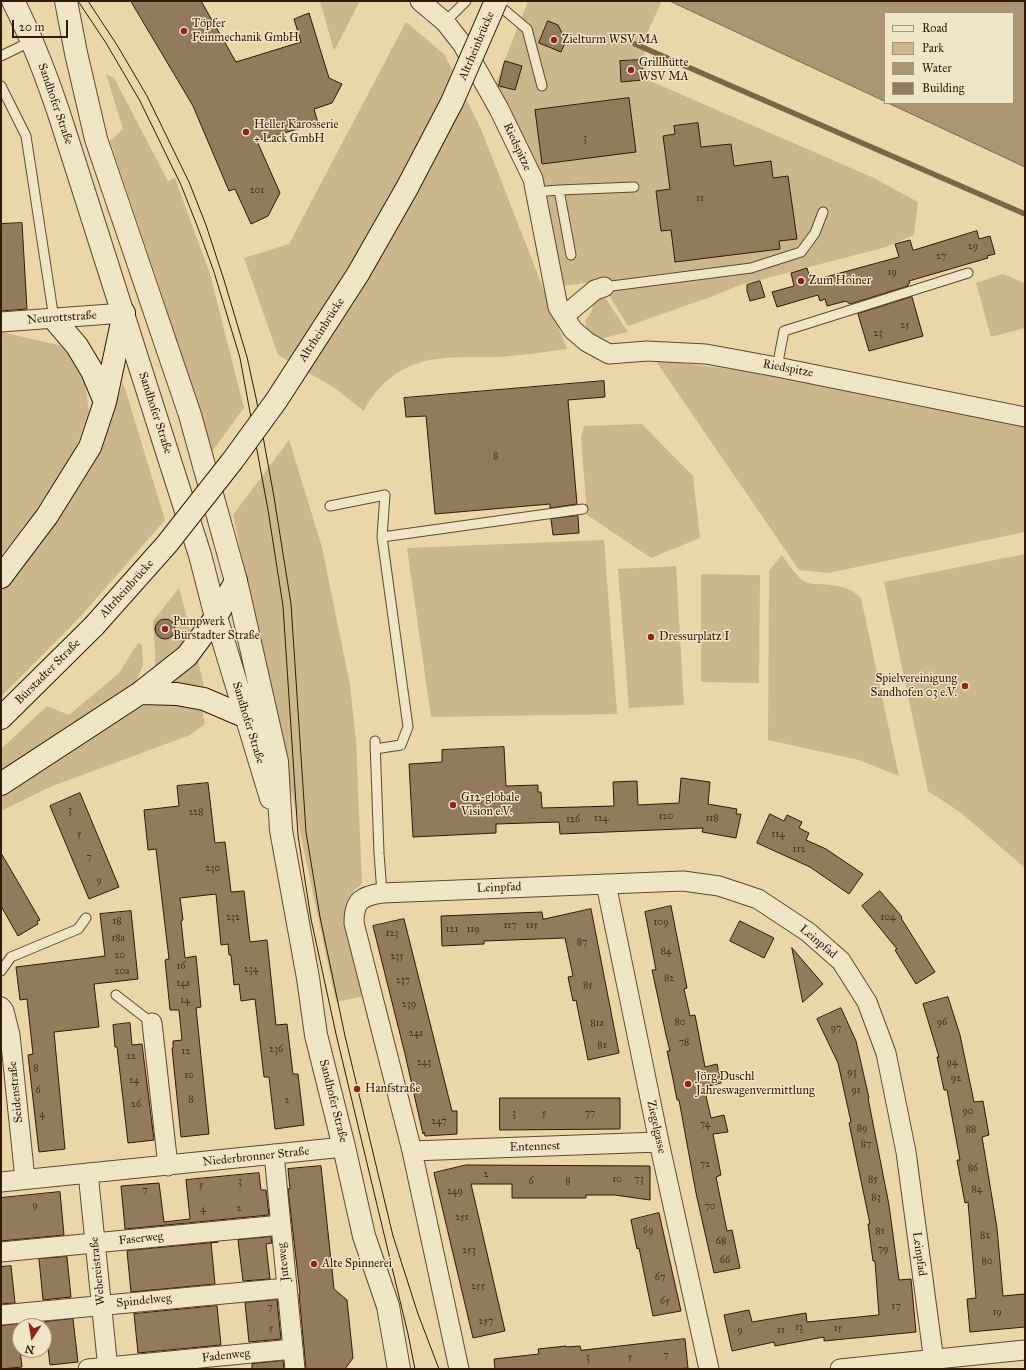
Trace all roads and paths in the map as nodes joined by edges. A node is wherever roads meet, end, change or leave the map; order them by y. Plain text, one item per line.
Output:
1 (13, 1) edge
2 (66, 1) edge
3 (420, 1) edge
4 (466, 1) edge
5 (496, 1) edge
6 (27, 21) edge
7 (445, 22) junction
8 (1, 56) edge
9 (1, 86) edge
10 (542, 86) dead end
11 (634, 187) dead end
12 (559, 190) junction
13 (535, 192) junction
14 (823, 212) dead end
15 (571, 255) dead end
16 (968, 272) dead end
17 (604, 287) joint
18 (152, 303) junction
19 (124, 313) junction
20 (564, 316) junction
21 (54, 319) junction
22 (1, 322) edge
23 (777, 367) junction
24 (105, 402) junction
25 (1025, 417) edge
26 (330, 506) dead end
27 (583, 509) dead end
28 (382, 537) junction
29 (1, 577) edge
30 (236, 581) junction
31 (216, 617) junction
32 (94, 626) joint
33 (140, 693) junction
34 (246, 717) junction
35 (1, 718) edge
36 (1, 784) edge
37 (281, 830) junction
38 (606, 884) junction
39 (382, 893) junction
40 (86, 918) dead end
41 (1, 971) edge
42 (116, 995) dead end
43 (1, 1007) edge
44 (152, 1023) joint
45 (659, 1142) junction
46 (344, 1147) junction
47 (412, 1152) junction
48 (274, 1154) junction
49 (168, 1166) junction
50 (88, 1173) junction
51 (25, 1180) junction
52 (1, 1182) edge
53 (281, 1225) junction
54 (95, 1243) junction
55 (1, 1252) edge
56 (287, 1288) junction
57 (102, 1306) junction
58 (1, 1315) edge
59 (293, 1349) junction
60 (1025, 1350) edge
61 (934, 1364) edge
62 (108, 1368) edge
63 (88, 1369) edge
64 (295, 1369) edge
65 (399, 1369) edge
66 (460, 1369) edge
67 (709, 1369) edge
68 (840, 1369) edge

1 - 6 street, Sandhofer Straße
2 - 18 street, Sandhofer Straße
3 - 7 street, Riedspitze
4 - 7 lane
5 - 10 lane
5 - 32 street, Altrheinbrücke, bridge
6 - 8 lane
6 - 19 street, Sandhofer Straße
7 - 13 street, Riedspitze
9 - 21 lane
11 - 12 lane
12 - 13 lane
12 - 15 lane
13 - 20 street, Riedspitze
14 - 17 lane
16 - 23 lane
17 - 20 street
18 - 19 street
18 - 30 street, Sandhofer Straße
19 - 21 street, Neurottstraße
19 - 24 street
19 - 31 street, Sandhofer Straße
20 - 23 street, Riedspitze
21 - 22 street, Neurottstraße
21 - 24 street
23 - 25 street, Riedspitze
24 - 29 street
26 - 28 lane
27 - 28 lane
28 - 39 lane
30 - 31 street
30 - 37 street, Sandhofer Straße
31 - 33 street
31 - 34 street, Sandhofer Straße
32 - 35 street, Bürstadter Straße
33 - 34 street
33 - 36 street
34 - 37 street, Sandhofer Straße
37 - 46 street, Sandhofer Straße
38 - 39 street, Leinpfad
38 - 45 street, Ziegelgasse
38 - 61 street, Leinpfad
39 - 47 street
40 - 41 lane
42 - 44 lane
43 - 51 street, Seidenstraße
44 - 49 street
45 - 47 street, Entennest
45 - 67 street, Ziegelgasse
46 - 48 street, Niederbronner Straße
46 - 65 street, Sandhofer Straße
47 - 66 street
48 - 49 street, Niederbronner Straße
48 - 53 street, Juteweg
49 - 50 street, Niederbronner Straße
50 - 51 street, Niederbronner Straße
50 - 54 street, Webereistraße
51 - 52 street, Niederbronner Straße
53 - 54 street, Faserweg
53 - 56 street, Juteweg
54 - 55 street, Faserweg
54 - 57 street, Webereistraße
56 - 57 street, Spindelweg
56 - 59 street, Juteweg
57 - 58 street, Spindelweg
57 - 62 street, Webereistraße
59 - 62 street, Fadenweg
59 - 64 street, Juteweg
60 - 61 street
61 - 68 street
62 - 63 street, Fadenweg

